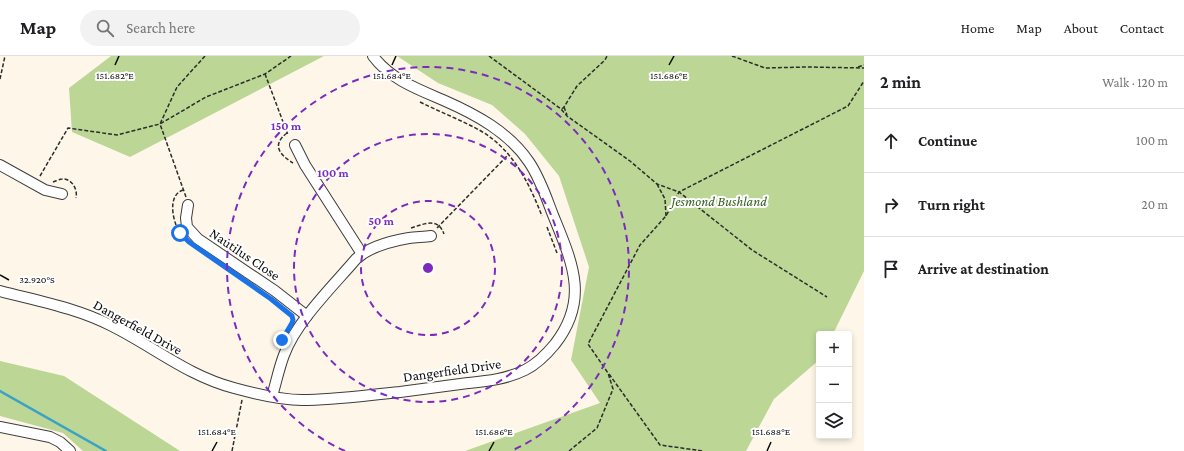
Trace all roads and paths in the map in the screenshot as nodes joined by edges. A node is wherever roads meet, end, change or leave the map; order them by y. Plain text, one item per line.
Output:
1 (5, 56) edge
2 (205, 56) edge
3 (292, 56) edge
4 (373, 56) edge
5 (489, 56) edge
6 (607, 56) edge
7 (732, 56) edge
8 (864, 65) edge
9 (856, 68) junction
10 (864, 68) edge
11 (265, 74) junction
12 (0, 79) edge
13 (864, 81) edge
14 (564, 107) junction
15 (561, 110) junction
16 (567, 116) junction
17 (160, 124) junction
18 (288, 135) dead end
19 (295, 145) dead end
20 (518, 148) junction
21 (508, 155) junction
22 (0, 165) edge
23 (43, 179) dead end
24 (47, 181) dead end
25 (657, 184) junction
26 (183, 190) junction
27 (679, 192) junction
28 (62, 194) dead end
29 (76, 198) dead end
30 (188, 205) joint
31 (666, 216) junction
32 (544, 219) dead end
33 (440, 225) dead end
34 (546, 225) dead end
35 (177, 226) dead end
36 (431, 236) dead end
37 (362, 254) junction
38 (558, 256) dead end
39 (0, 291) edge
40 (827, 297) dead end
41 (307, 316) junction
42 (608, 372) junction
43 (244, 390) junction
44 (272, 396) junction
45 (0, 427) edge
46 (70, 451) edge
47 (232, 451) edge
48 (569, 451) edge
49 (703, 451) edge

1 - 12 path
2 - 17 path
3 - 11 path
4 - 20 street, Dangerfield Drive
5 - 15 path
6 - 14 path
7 - 9 path
8 - 9 path
9 - 10 path
11 - 17 path
11 - 18 path
13 - 27 path
14 - 15 path
14 - 16 path
15 - 16 path
16 - 25 path
17 - 23 path
17 - 26 path
19 - 37 street
20 - 21 path
20 - 44 street, Dangerfield Drive
21 - 32 path
21 - 33 path
22 - 28 street
24 - 29 path
25 - 27 path
25 - 31 path
26 - 30 path
26 - 35 path
27 - 31 path
27 - 40 path
30 - 41 street, Nautilus Close
31 - 42 path
34 - 38 path
36 - 37 street
37 - 41 street
39 - 43 street, Dangerfield Drive
41 - 44 street
42 - 48 path
42 - 49 path
43 - 44 street, Dangerfield Drive
43 - 47 path
45 - 46 street

